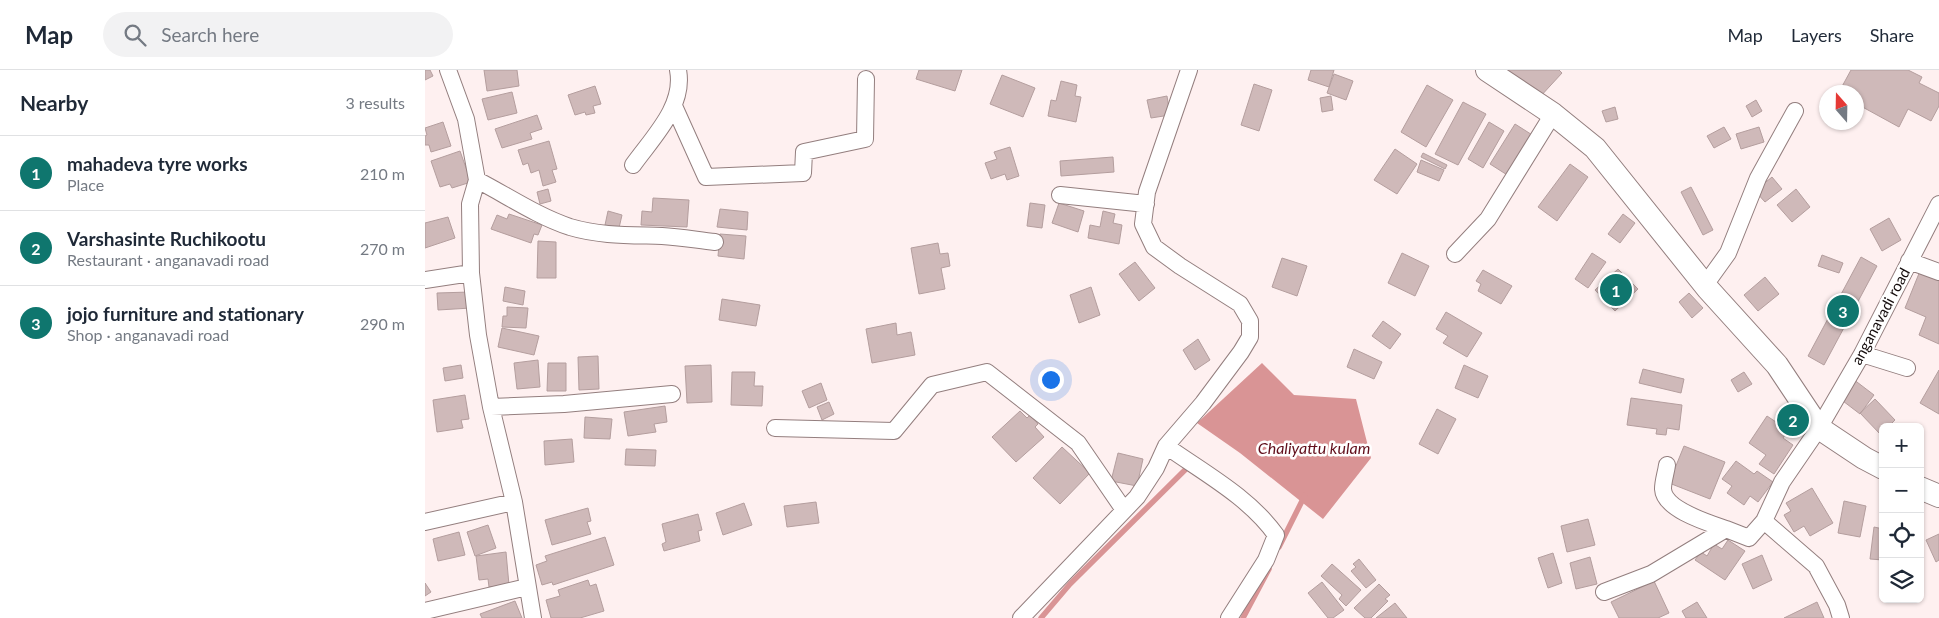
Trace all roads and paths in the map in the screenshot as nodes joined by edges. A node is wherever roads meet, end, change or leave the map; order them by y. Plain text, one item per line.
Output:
1 (448, 70) edge
2 (678, 70) edge
3 (1189, 70) edge
4 (1487, 70) edge
5 (866, 79) dead end
6 (674, 106) junction
7 (1795, 111) dead end
8 (1553, 114) junction
9 (633, 165) dead end
10 (477, 180) junction
11 (1060, 195) dead end
12 (1146, 204) junction
13 (1939, 204) edge
14 (715, 242) dead end
15 (1455, 254) dead end
16 (1909, 261) junction
17 (1939, 272) edge
18 (471, 273) junction
19 (425, 280) edge
20 (1705, 285) junction
21 (1862, 354) junction
22 (1907, 368) dead end
23 (673, 394) dead end
24 (491, 407) junction
25 (775, 428) dead end
26 (1819, 428) junction
27 (1166, 446) junction
28 (1667, 466) dead end
29 (1879, 466) edge
30 (1924, 490) edge
31 (1939, 496) edge
32 (514, 502) junction
33 (1124, 510) junction
34 (1764, 521) junction
35 (425, 522) edge
36 (1726, 529) junction
37 (527, 587) junction
38 (1604, 592) dead end
39 (425, 611) edge
40 (533, 618) edge
41 (1021, 618) edge
42 (1229, 618) edge
43 (1841, 618) edge

1 - 10 street
2 - 6 street
3 - 12 street
4 - 8 main road
5 - 6 street
6 - 9 street
7 - 20 street
8 - 15 street
8 - 20 main road
10 - 14 street
10 - 18 street
11 - 12 street
12 - 27 street
13 - 16 street, anganavadi road
16 - 17 street
16 - 21 street, anganavadi road
18 - 19 street
18 - 24 street
20 - 26 main road
21 - 22 street
21 - 26 street, anganavadi road
23 - 24 street
24 - 32 street
25 - 33 street
26 - 29 main road
26 - 34 street, anganavadi road
27 - 33 street
27 - 42 street
28 - 36 street
30 - 31 main road
32 - 35 street
32 - 37 street
33 - 41 street
34 - 36 street
34 - 43 street
36 - 38 street
37 - 39 street
37 - 40 street

